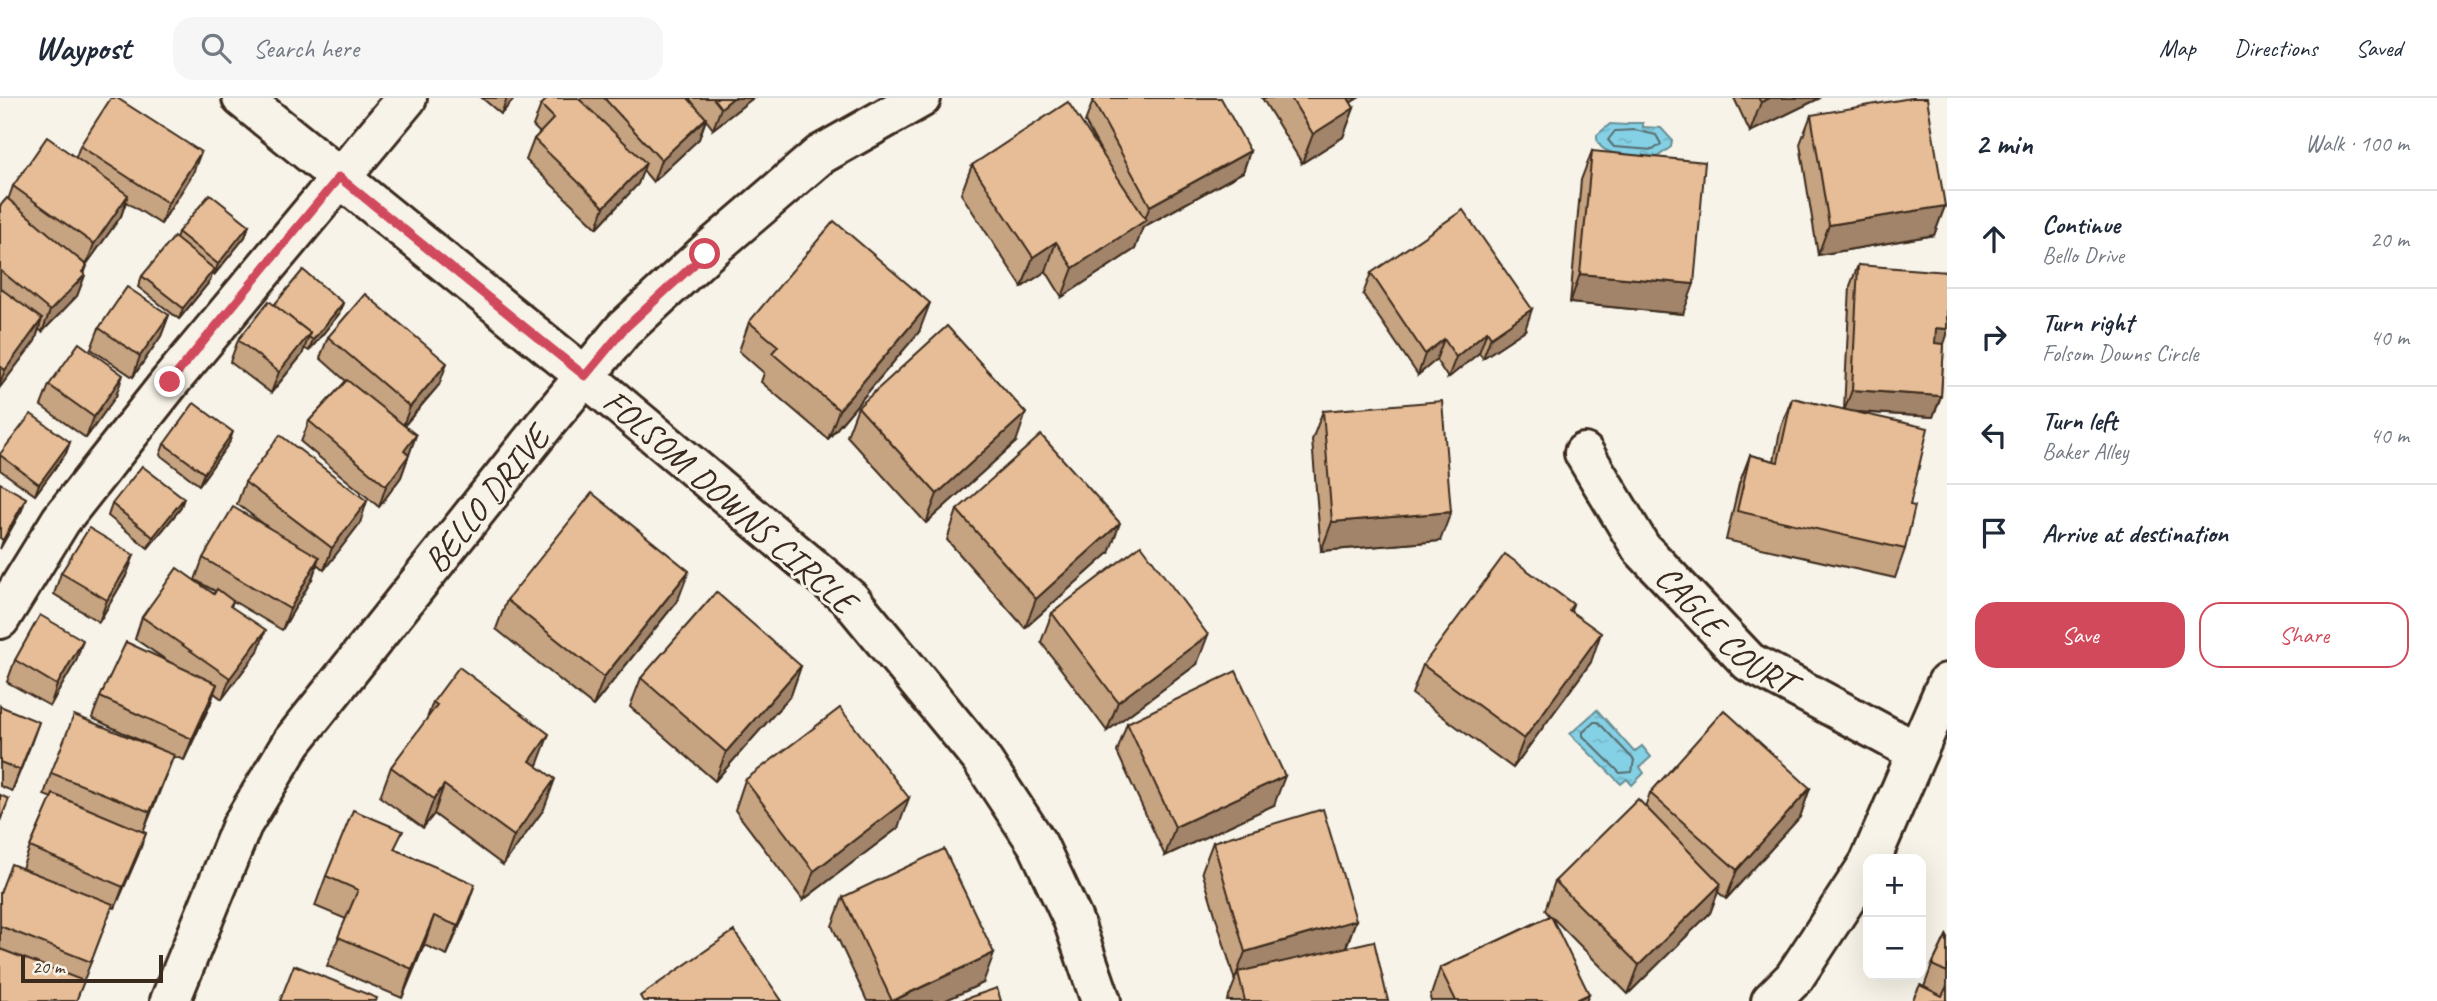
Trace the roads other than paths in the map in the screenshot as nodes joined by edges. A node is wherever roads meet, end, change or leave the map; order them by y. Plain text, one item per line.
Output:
1 (242, 98) edge
2 (407, 98) edge
3 (921, 98) edge
4 (339, 177) junction
5 (585, 376) junction
6 (1584, 453) dead end
7 (0, 619) edge
8 (1947, 683) edge
9 (1917, 752) junction
10 (1873, 854) edge
11 (1863, 873) edge
12 (170, 1001) edge
13 (1101, 1001) edge
14 (1770, 1001) edge

1 - 4 street, FOLSOM DOWNS CIRCLE
2 - 4 street
3 - 5 street, BELLO DRIVE
4 - 5 street, FOLSOM DOWNS CIRCLE
4 - 7 street
5 - 12 street, BELLO DRIVE
5 - 13 street, FOLSOM DOWNS CIRCLE
6 - 9 street, CAGLE COURT
8 - 9 street
9 - 10 street
11 - 14 street

